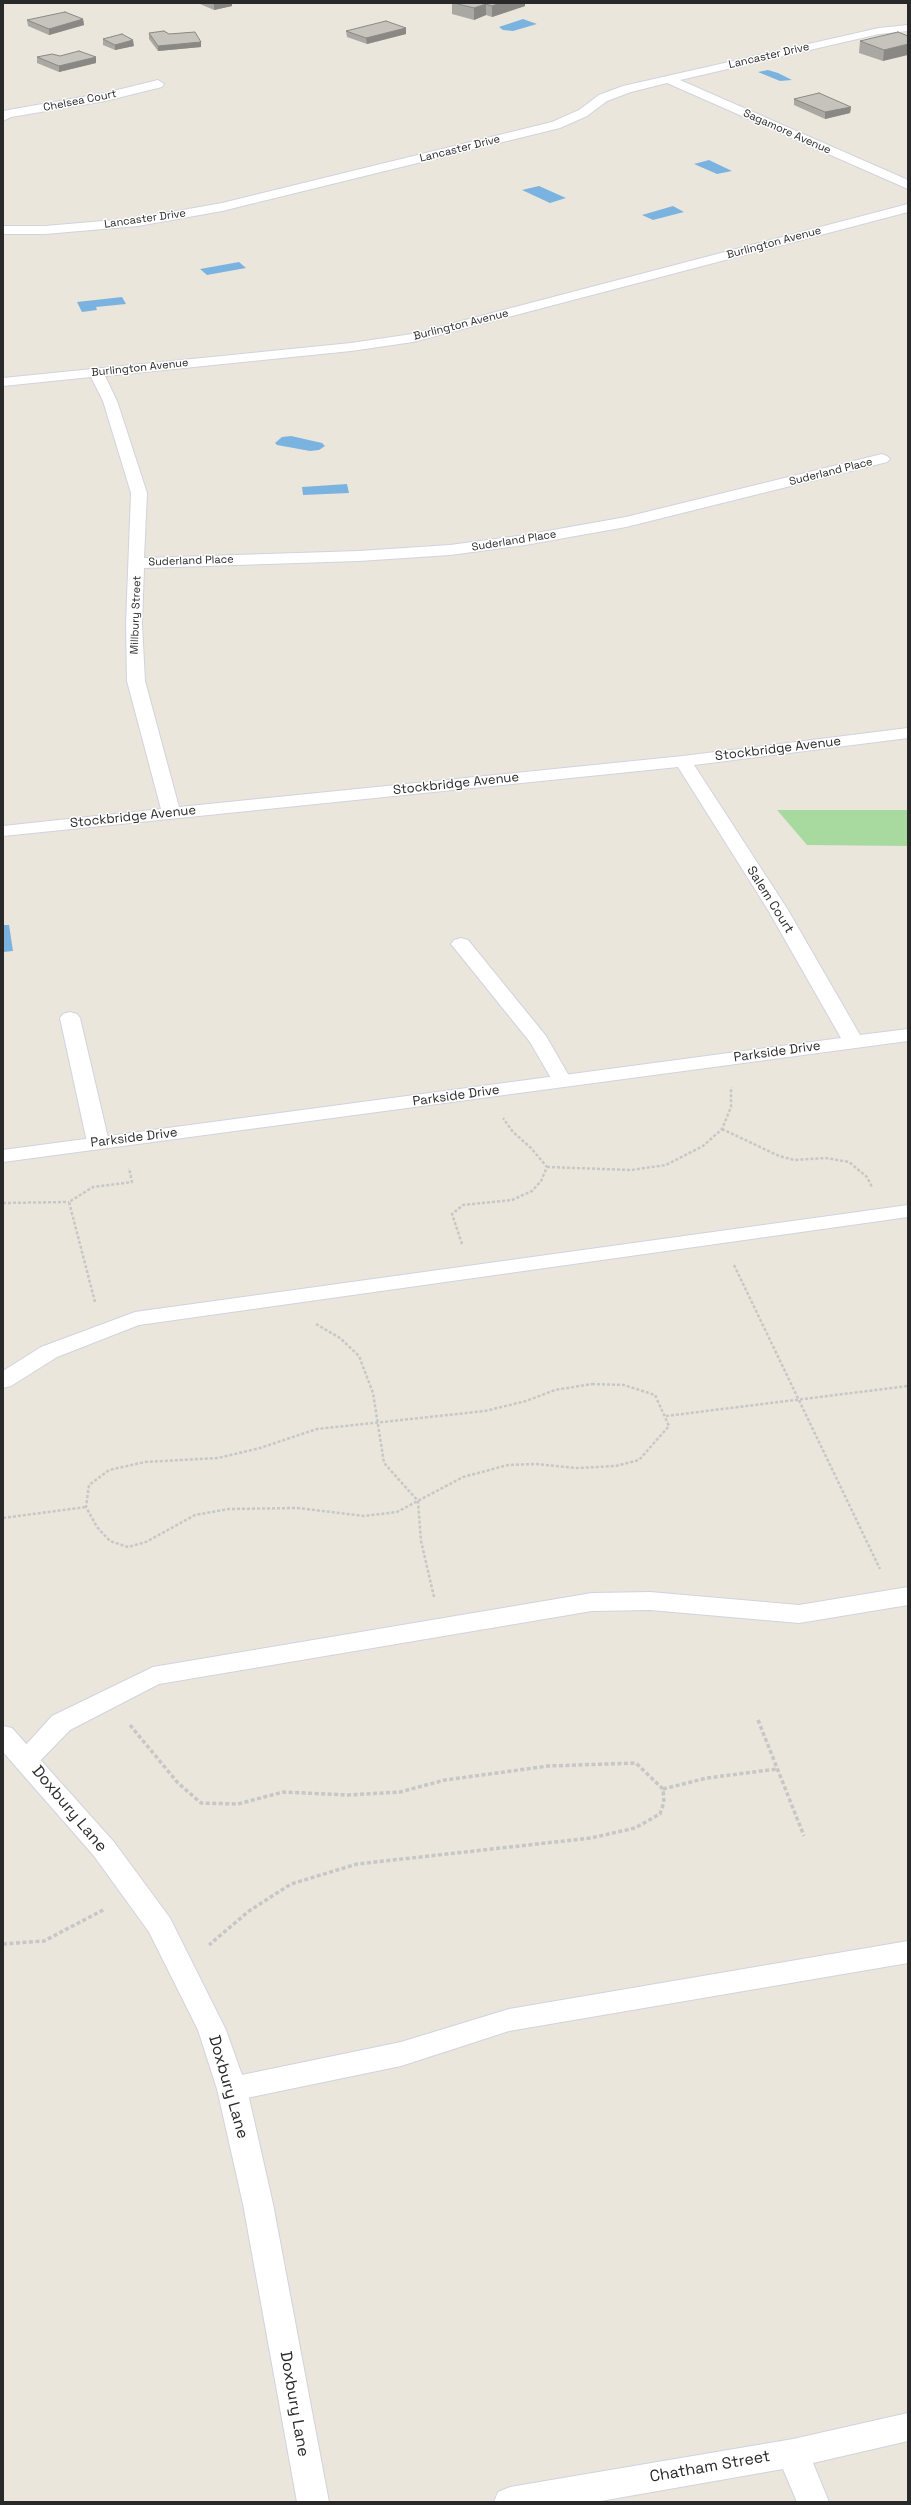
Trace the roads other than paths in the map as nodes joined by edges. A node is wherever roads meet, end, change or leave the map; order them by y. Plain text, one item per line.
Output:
1 (908, 28) edge
2 (667, 79) junction
3 (158, 84) dead end
4 (3, 117) edge
5 (908, 185) edge
6 (908, 208) edge
7 (3, 230) edge
8 (96, 373) junction
9 (3, 382) edge
10 (882, 459) dead end
11 (138, 562) junction
12 (908, 733) edge
13 (683, 761) junction
14 (171, 812) junction
15 (3, 831) edge
16 (461, 944) dead end
17 (70, 1018) dead end
18 (908, 1034) edge
19 (853, 1041) junction
20 (562, 1081) junction
21 (98, 1142) junction
22 (3, 1156) edge
23 (908, 1211) edge
24 (3, 1381) edge
25 (901, 1597) edge
26 (3, 1735) edge
27 (26, 1759) junction
28 (908, 1952) edge
29 (232, 2089) junction
30 (908, 2427) edge
31 (793, 2453) junction
32 (312, 2502) edge
33 (510, 2502) edge
34 (814, 2502) edge

1 - 2 street, Lancaster Drive
2 - 5 street, Sagamore Avenue
2 - 7 street, Lancaster Drive
3 - 4 street, Chelsea Court
6 - 8 street, Burlington Avenue
8 - 9 street, Burlington Avenue
8 - 11 street, Millbury Street
10 - 11 street, Suderland Place
11 - 14 street, Millbury Street
12 - 13 street, Stockbridge Avenue
13 - 14 street, Stockbridge Avenue
13 - 19 street, Salem Court
14 - 15 street, Stockbridge Avenue
16 - 20 street
17 - 21 street
18 - 19 street, Parkside Drive
19 - 20 street, Parkside Drive
20 - 21 street, Parkside Drive
21 - 22 street, Parkside Drive
23 - 24 street
25 - 27 street
26 - 27 street, Doxbury Lane
27 - 29 street, Doxbury Lane
28 - 29 street
29 - 32 street, Doxbury Lane
30 - 31 street, Chatham Street
31 - 33 street, Chatham Street
31 - 34 street

